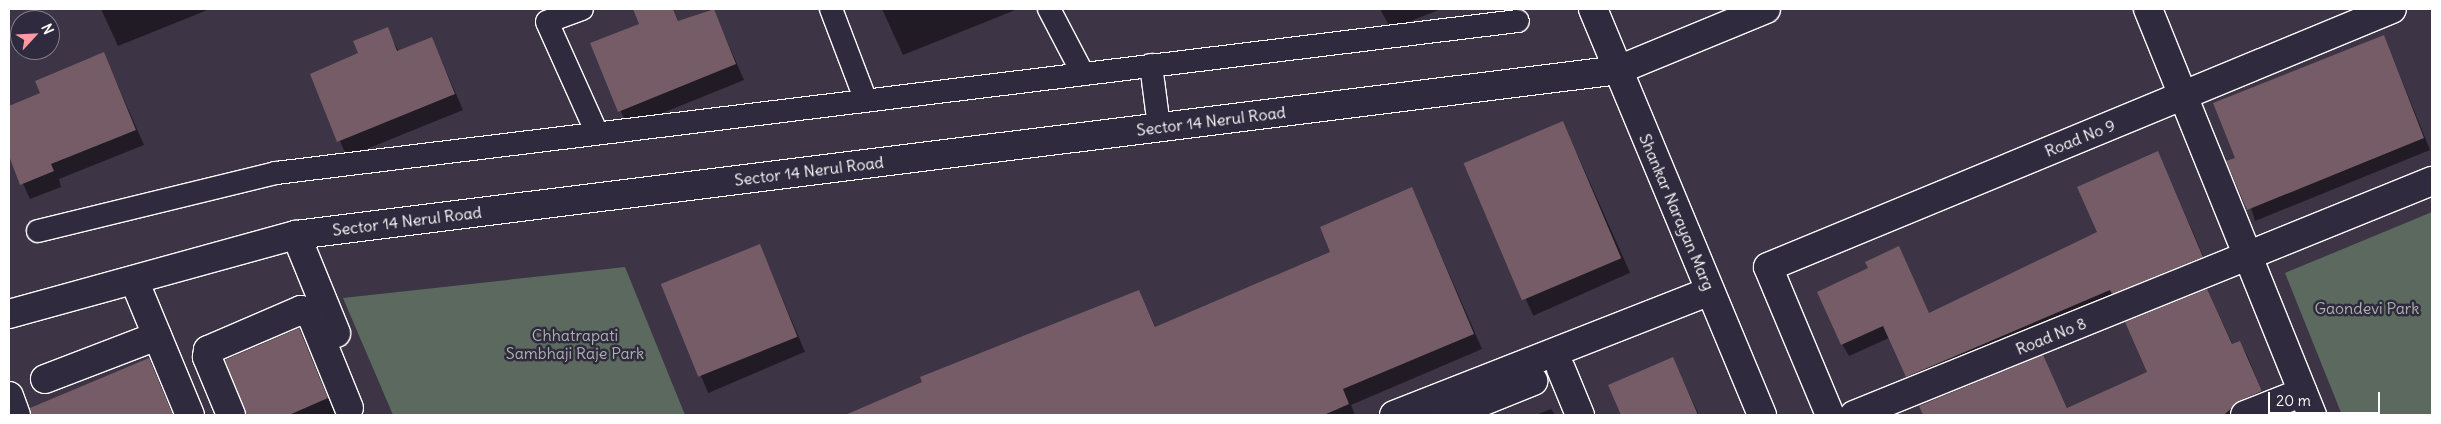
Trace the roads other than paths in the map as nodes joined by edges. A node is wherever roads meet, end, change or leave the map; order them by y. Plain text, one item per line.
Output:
1 (582, 9) edge
2 (830, 9) edge
3 (1049, 9) edge
4 (1593, 9) edge
5 (1766, 9) edge
6 (2148, 9) edge
7 (2392, 9) edge
8 (1518, 20) dead end
9 (1151, 65) junction
10 (1618, 70) junction
11 (1083, 74) junction
12 (2183, 95) junction
13 (866, 100) junction
14 (1159, 128) junction
15 (597, 133) junction
16 (2432, 181) edge
17 (38, 231) dead end
18 (296, 235) junction
19 (2248, 257) junction
20 (134, 280) junction
21 (1710, 291) junction
22 (9, 314) edge
23 (1678, 322) dead end
24 (157, 336) junction
25 (1561, 370) junction
26 (45, 379) dead end
27 (9, 396) edge
28 (2308, 404) edge
29 (353, 410) edge
30 (1458, 414) edge
31 (16, 415) edge
32 (190, 415) edge
33 (231, 415) edge
34 (1394, 415) edge
35 (1580, 415) edge
36 (1762, 415) edge
37 (1830, 415) edge
38 (1854, 415) edge
39 (2246, 415) edge

1 - 15 lane
2 - 13 lane
3 - 11 lane
4 - 10 street, Shankar Narayan Marg
5 - 10 street, Sector 14 Nerul Road
6 - 12 street
7 - 12 street, Road No 9
8 - 9 lane
9 - 11 lane
9 - 14 lane
10 - 14 street, Sector 14 Nerul Road
10 - 21 street, Shankar Narayan Marg
11 - 13 lane
12 - 19 street
12 - 37 street, Road No 9
13 - 15 lane
14 - 18 street, Sector 14 Nerul Road
15 - 17 lane
16 - 19 street, Road No 8
18 - 20 street, Sector 14 Nerul Road
18 - 29 street
19 - 28 street
19 - 38 street, Road No 8
20 - 22 street, Sector 14 Nerul Road
20 - 24 street
21 - 34 street
21 - 36 street, Shankar Narayan Marg
23 - 25 street
24 - 26 street
24 - 32 street
25 - 30 street
25 - 35 street
27 - 31 street
28 - 39 street
29 - 33 street

